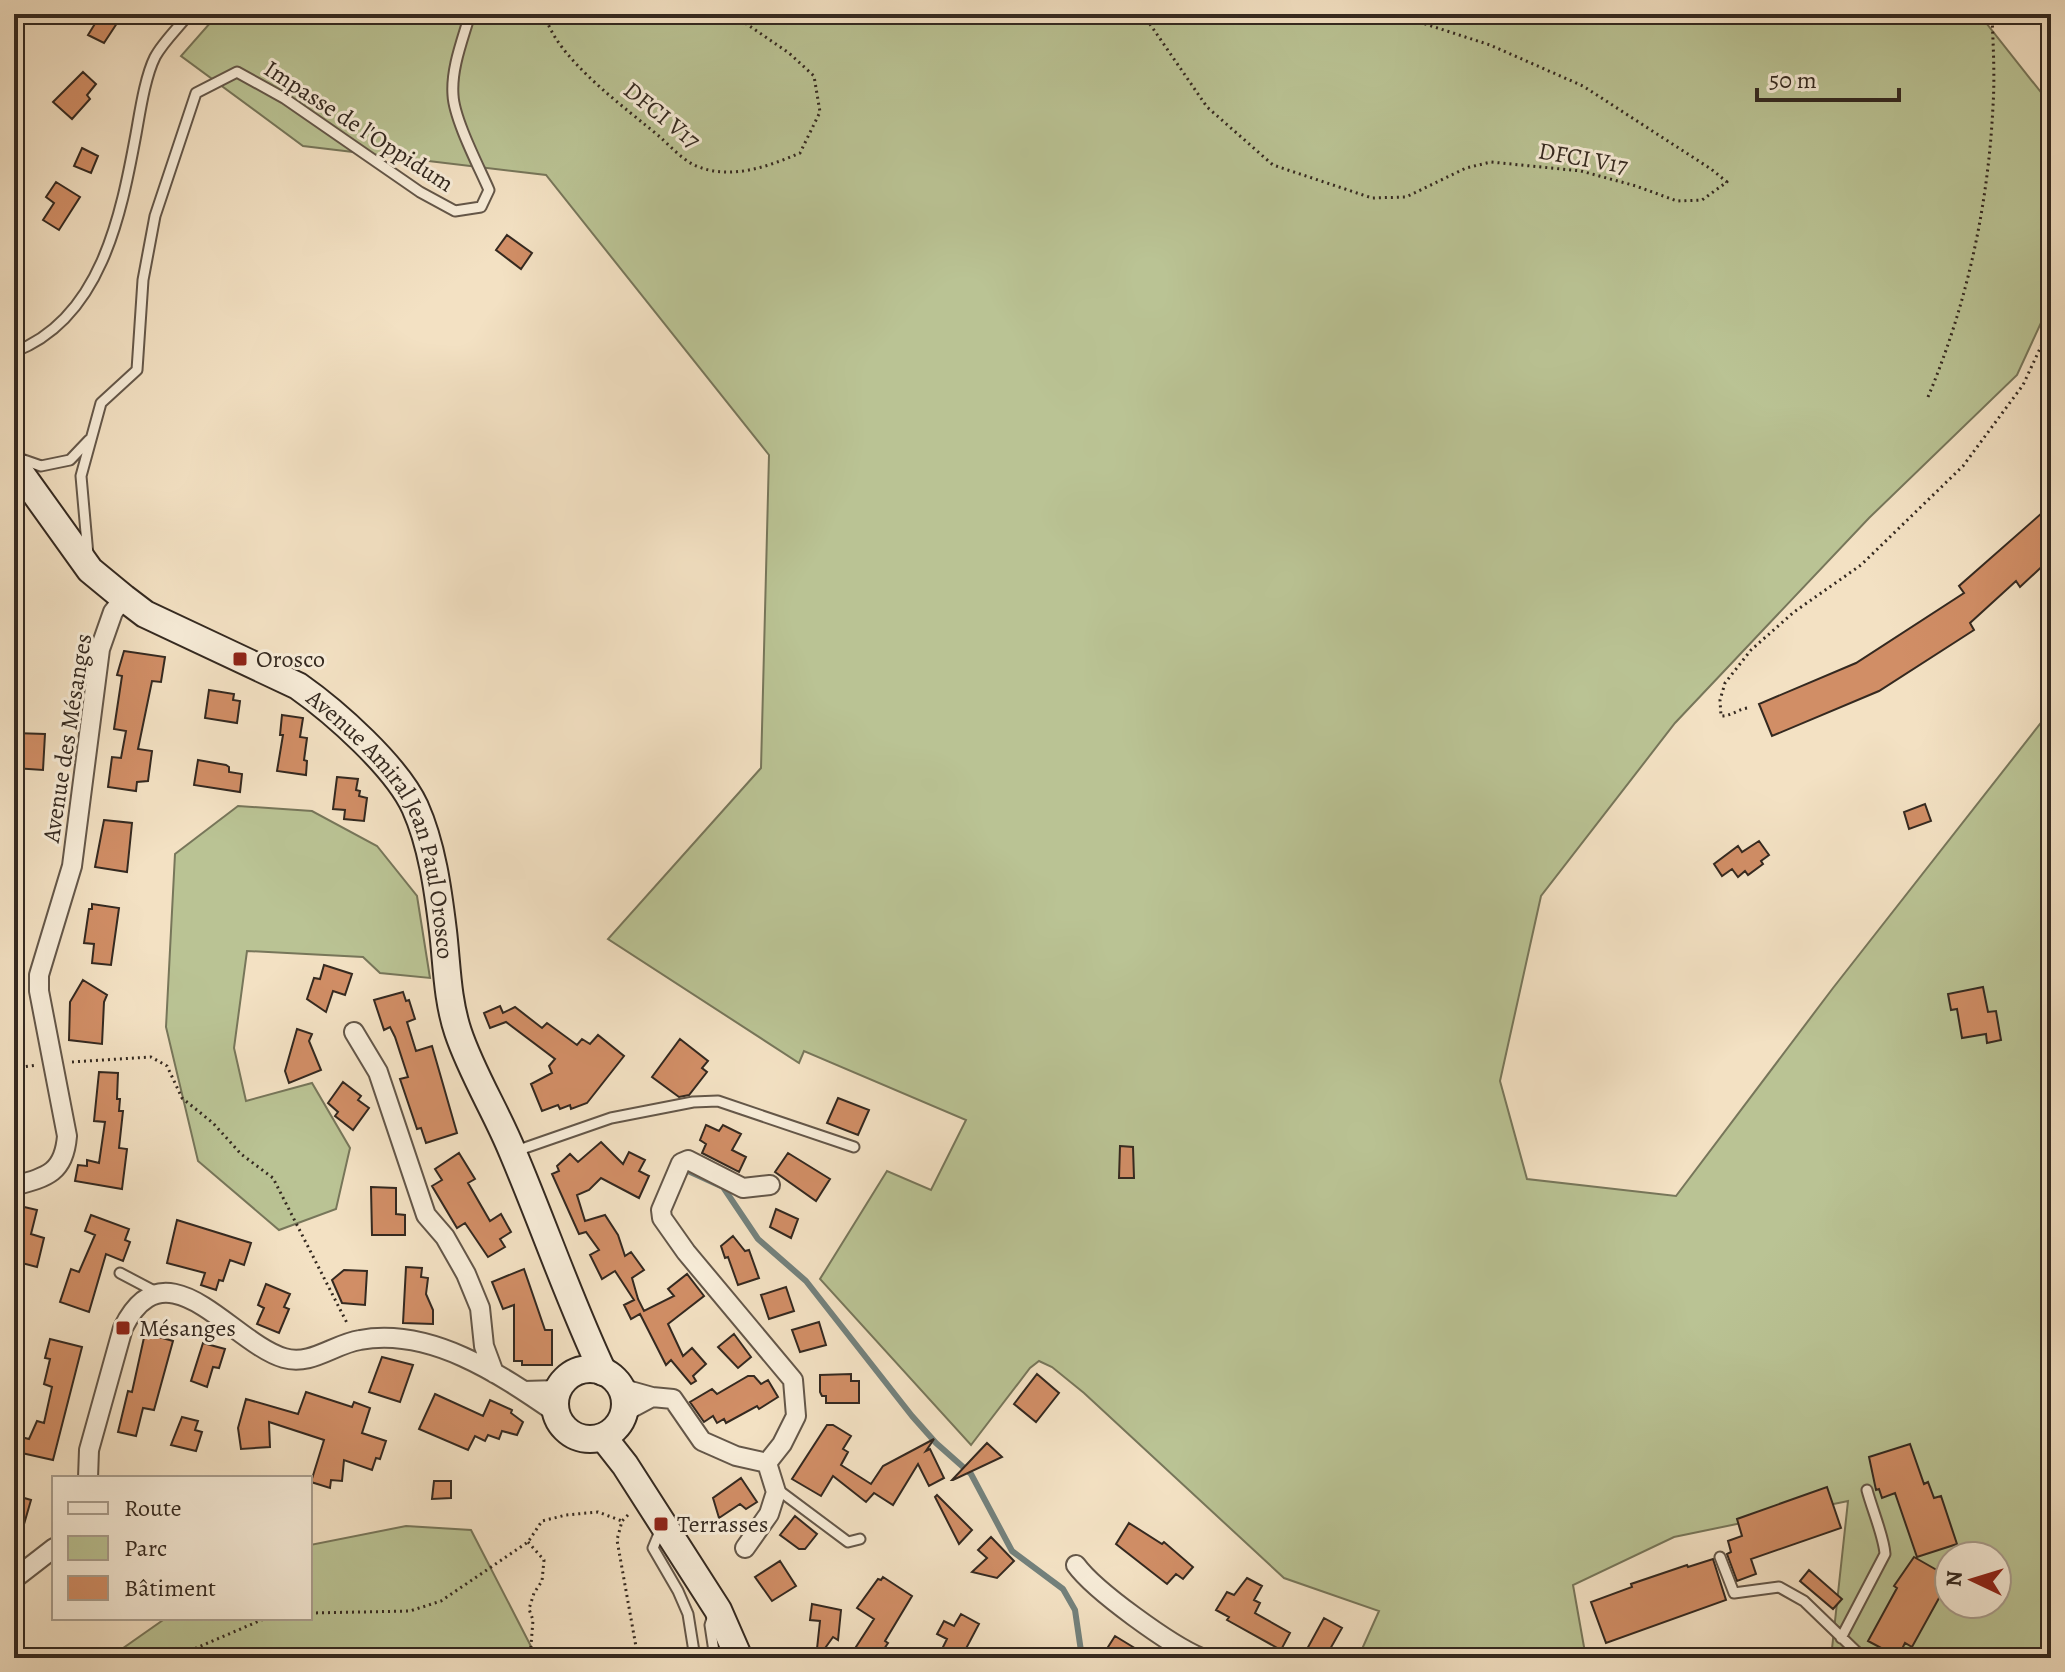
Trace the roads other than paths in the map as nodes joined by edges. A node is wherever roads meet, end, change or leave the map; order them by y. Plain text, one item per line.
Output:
1 (189, 14) edge
2 (470, 14) edge
3 (14, 352) edge
4 (91, 438) junction
5 (14, 457) edge
6 (14, 464) edge
7 (90, 570) junction
8 (124, 598) junction
9 (354, 1032) dead end
10 (854, 1147) dead end
11 (513, 1152) junction
12 (770, 1185) dead end
13 (14, 1186) edge
14 (120, 1273) dead end
15 (158, 1293) junction
16 (577, 1318) junction
17 (494, 1373) junction
18 (562, 1391) junction
19 (614, 1405) junction
20 (767, 1463) junction
21 (88, 1476) edge
22 (774, 1486) junction
23 (1867, 1490) dead end
24 (667, 1532) junction
25 (860, 1539) dead end
26 (745, 1548) dead end
27 (52, 1550) edge
28 (1720, 1557) dead end
29 (1076, 1565) dead end
30 (14, 1579) edge
31 (718, 1610) junction
32 (1841, 1638) junction
33 (695, 1658) edge
34 (715, 1658) edge
35 (739, 1658) edge
36 (1201, 1658) edge
37 (1863, 1658) edge

1 - 3 lane
2 - 4 lane, Impasse de l'Oppidum
4 - 5 lane
4 - 7 lane, Impasse de l'Oppidum
6 - 7 street, Avenue Amiral Jean Paul Orosco
7 - 8 street, Avenue Amiral Jean Paul Orosco
8 - 11 street, Avenue Amiral Jean Paul Orosco
8 - 13 street, Avenue des Mésanges
9 - 17 street
10 - 11 lane
11 - 16 street, Avenue Amiral Jean Paul Orosco
12 - 20 street
14 - 15 lane
15 - 17 street
15 - 21 street
16 - 18 street
16 - 19 street, Avenue Amiral Jean Paul Orosco
17 - 18 street
18 - 19 street
18 - 19 street
19 - 20 street
19 - 24 street, Avenue Amiral Jean Paul Orosco
20 - 22 street
22 - 25 lane
22 - 26 street
23 - 32 lane
24 - 31 street
24 - 33 lane
27 - 30 street
28 - 32 lane
29 - 36 street
31 - 34 lane
31 - 35 street
32 - 37 lane

